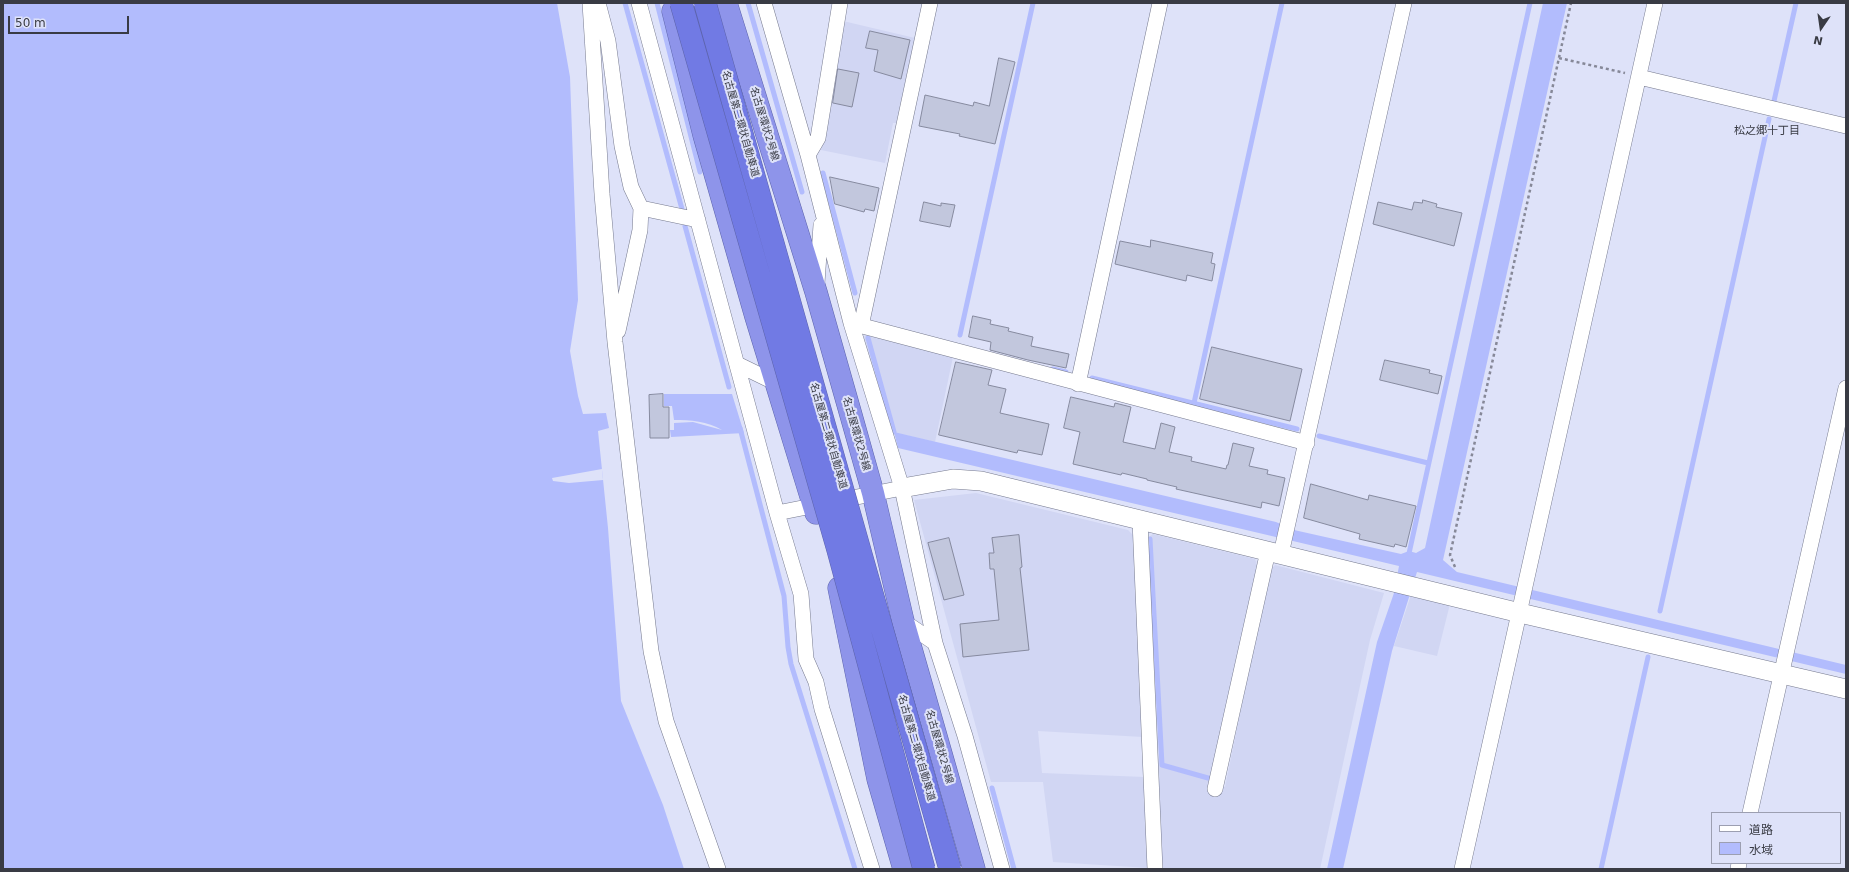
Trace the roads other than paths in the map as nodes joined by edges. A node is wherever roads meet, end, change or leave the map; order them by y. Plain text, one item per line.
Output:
1 (590, 3) edge
2 (598, 3) edge
3 (639, 3) edge
4 (671, 3) edge
5 (681, 3) edge
6 (705, 3) edge
7 (726, 3) edge
8 (764, 3) edge
9 (840, 3) edge
10 (930, 3) edge
11 (1160, 3) edge
12 (1404, 3) edge
13 (1655, 3) edge
14 (1639, 77) junction
15 (1846, 126) edge
16 (808, 155) junction
17 (818, 197) junction
18 (642, 208) junction
19 (698, 220) junction
20 (816, 292) junction
21 (856, 325) junction
22 (615, 342) junction
23 (737, 364) junction
24 (776, 383) junction
25 (1078, 384) junction
26 (1846, 388) edge
27 (1307, 443) junction
28 (902, 488) junction
29 (873, 493) junction
30 (814, 504) junction
31 (777, 513) junction
32 (1140, 521) junction
33 (1277, 550) junction
34 (1521, 608) junction
35 (903, 621) junction
36 (935, 643) junction
37 (1782, 669) junction
38 (1846, 689) edge
39 (1216, 789) dead end
40 (1750, 812) edge
41 (718, 869) edge
42 (872, 869) edge
43 (904, 869) edge
44 (924, 869) edge
45 (950, 869) edge
46 (974, 869) edge
47 (1002, 869) edge
48 (1155, 869) edge
49 (1462, 869) edge

1 - 22 street
2 - 18 street
3 - 19 street
4 - 24 highway
5 - 44 highway, bridge
6 - 45 highway, 名古屋第二環状自動車道, bridge
7 - 20 highway, 名古屋環状2号線
8 - 16 street
9 - 16 street
10 - 21 street
11 - 25 street
12 - 27 street
13 - 14 street
14 - 15 street
14 - 34 street
16 - 17 street
17 - 20 street
17 - 21 street
18 - 19 street
18 - 22 street
19 - 23 street
20 - 29 highway, 名古屋環状2号線
21 - 25 street
21 - 28 street
22 - 41 street
23 - 24 street
23 - 31 street
24 - 30 highway
25 - 27 street
26 - 37 street
27 - 33 street
28 - 29 street
28 - 32 street
28 - 36 street
29 - 30 street
29 - 35 highway, 名古屋環状2号線
30 - 31 street
30 - 43 highway
31 - 42 street
32 - 33 street
32 - 48 street
33 - 34 street
33 - 39 street
34 - 37 street
34 - 49 street
35 - 36 street
35 - 46 highway, 名古屋環状2号線
36 - 47 street
37 - 38 street
37 - 40 street

